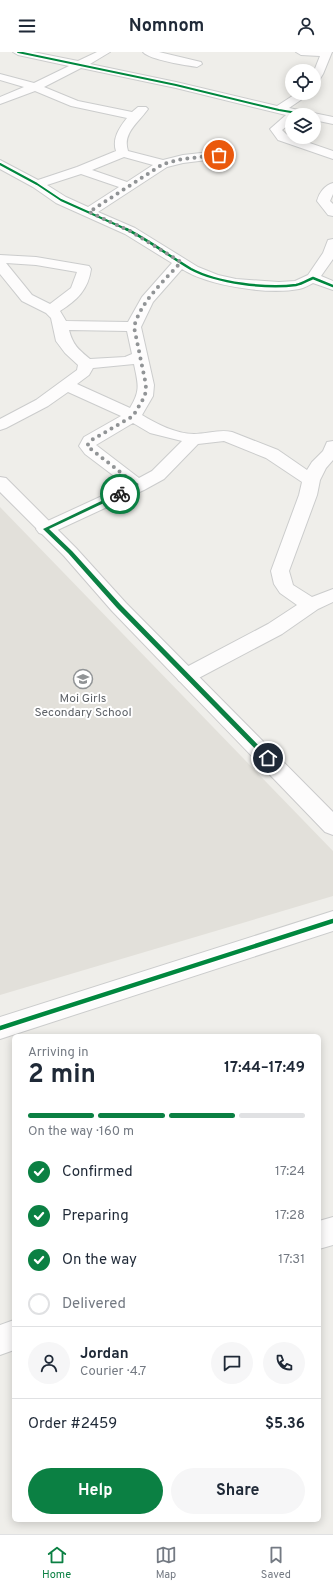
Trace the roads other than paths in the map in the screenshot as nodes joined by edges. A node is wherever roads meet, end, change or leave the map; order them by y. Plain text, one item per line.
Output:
1 (18, 52) edge
2 (105, 52) edge
3 (148, 52) edge
4 (301, 52) edge
5 (327, 53) edge
6 (160, 56) junction
7 (206, 56) dead end
8 (39, 57) junction
9 (197, 64) junction
10 (78, 65) junction
11 (321, 67) edge
12 (0, 73) edge
13 (128, 76) junction
14 (0, 77) edge
15 (176, 84) junction
16 (35, 87) junction
17 (294, 100) edge
18 (0, 101) edge
19 (279, 110) junction
20 (285, 112) edge
21 (321, 117) edge
22 (331, 119) edge
23 (285, 123) edge
24 (285, 138) edge
25 (302, 144) edge
26 (123, 153) junction
27 (219, 155) dead end
28 (333, 155) edge
29 (0, 164) edge
30 (163, 164) junction
31 (81, 170) junction
32 (37, 184) junction
33 (128, 186) junction
34 (333, 187) edge
35 (89, 212) junction
36 (333, 212) edge
37 (333, 243) edge
38 (0, 259) edge
39 (181, 262) junction
40 (0, 265) edge
41 (313, 278) junction
42 (333, 286) edge
43 (51, 310) junction
44 (60, 325) junction
45 (134, 327) junction
46 (140, 356) junction
47 (86, 364) junction
48 (66, 385) junction
49 (133, 416) junction
50 (0, 425) edge
51 (193, 439) junction
52 (332, 450) edge
53 (311, 480) junction
54 (0, 482) edge
55 (138, 486) junction
56 (45, 529) junction
57 (333, 595) edge
58 (311, 606) junction
59 (186, 676) junction
60 (333, 826) edge
61 (333, 921) edge
62 (0, 1028) edge
63 (333, 1231) edge
64 (321, 1234) edge
65 (12, 1336) edge
66 (0, 1340) edge

1 - 8 street
2 - 10 street
3 - 6 street
4 - 5 street
5 - 11 street
6 - 9 street
6 - 13 street
7 - 9 street
8 - 10 street
8 - 12 street
9 - 15 street
10 - 13 street
10 - 16 street
13 - 15 street
14 - 16 street
15 - 19 street
16 - 18 street
16 - 26 street
17 - 19 street
19 - 20 street
21 - 22 street
23 - 24 street
25 - 28 street
26 - 30 street
26 - 31 street
27 - 30 street
29 - 32 street
30 - 33 street
31 - 32 street
31 - 33 street
32 - 35 street
33 - 35 street
34 - 36 street
35 - 39 street
37 - 41 street
38 - 43 street
39 - 41 street
39 - 45 street
40 - 43 street
41 - 42 street
43 - 44 street
44 - 45 street
44 - 47 street
45 - 46 street
46 - 47 street
46 - 49 street
47 - 48 street
48 - 49 street
48 - 50 street
49 - 51 street
49 - 55 street
51 - 53 street
51 - 55 street
52 - 53 street
53 - 58 street
54 - 56 street
55 - 56 street
56 - 59 street
57 - 58 street
58 - 59 street
59 - 60 street
61 - 62 street
63 - 64 street
65 - 66 street

